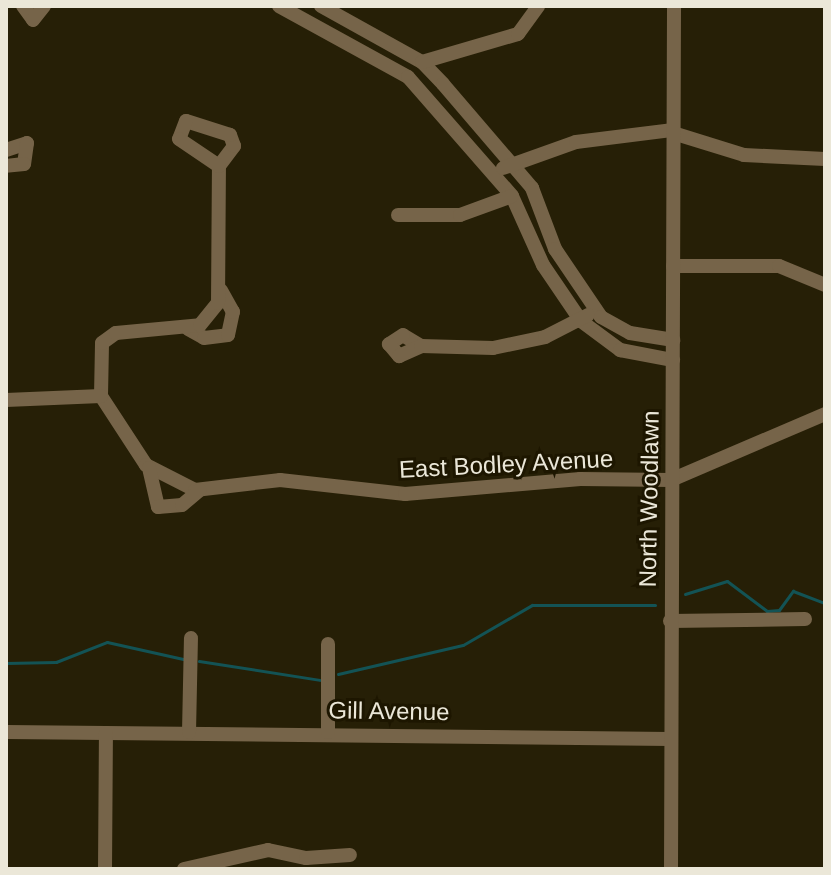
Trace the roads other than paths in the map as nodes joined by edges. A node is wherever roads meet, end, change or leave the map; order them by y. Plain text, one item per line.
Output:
1 (23, 6) edge
2 (44, 6) edge
3 (279, 6) edge
4 (321, 6) edge
5 (538, 6) edge
6 (674, 6) edge
7 (422, 62) junction
8 (673, 131) junction
9 (6, 150) edge
10 (825, 159) edge
11 (510, 164) junction
12 (6, 166) edge
13 (219, 166) dead end
14 (492, 173) junction
15 (512, 196) junction
16 (398, 215) dead end
17 (673, 266) junction
18 (825, 285) edge
19 (221, 290) junction
20 (593, 309) junction
21 (581, 321) junction
22 (188, 329) junction
23 (673, 340) junction
24 (421, 346) dead end
25 (673, 360) junction
26 (101, 396) junction
27 (6, 400) edge
28 (825, 414) edge
29 (149, 468) junction
30 (671, 480) junction
31 (200, 490) junction
32 (805, 619) dead end
33 (670, 621) junction
34 (191, 638) dead end
35 (328, 644) dead end
36 (6, 732) edge
37 (189, 732) junction
38 (328, 732) junction
39 (106, 733) junction
40 (670, 739) junction
41 (350, 855) dead end
42 (105, 869) edge
43 (184, 869) edge
44 (671, 869) edge

1 - 2 street
3 - 14 street
4 - 7 street
5 - 7 street
6 - 8 street, North Woodlawn
7 - 11 street
8 - 10 street
8 - 11 street
8 - 17 street, North Woodlawn
9 - 12 street
11 - 14 street
11 - 20 street
13 - 19 street
14 - 15 street
15 - 16 street
15 - 21 street
17 - 18 street
17 - 23 street, North Woodlawn
19 - 22 street
19 - 22 street
20 - 21 street
20 - 23 street
21 - 24 street
21 - 25 street
22 - 26 street
23 - 25 street, North Woodlawn
25 - 30 street, North Woodlawn
26 - 27 street
26 - 29 street
28 - 30 street
29 - 31 street
29 - 31 street
30 - 31 street, East Bodley Avenue
30 - 33 street, North Woodlawn
32 - 33 street
33 - 40 street, North Woodlawn
34 - 37 street
35 - 38 street
36 - 39 street, Gill Avenue
37 - 38 street, Gill Avenue
37 - 39 street, Gill Avenue
38 - 40 street, Gill Avenue
39 - 42 street
40 - 44 street, North Woodlawn
41 - 43 street

